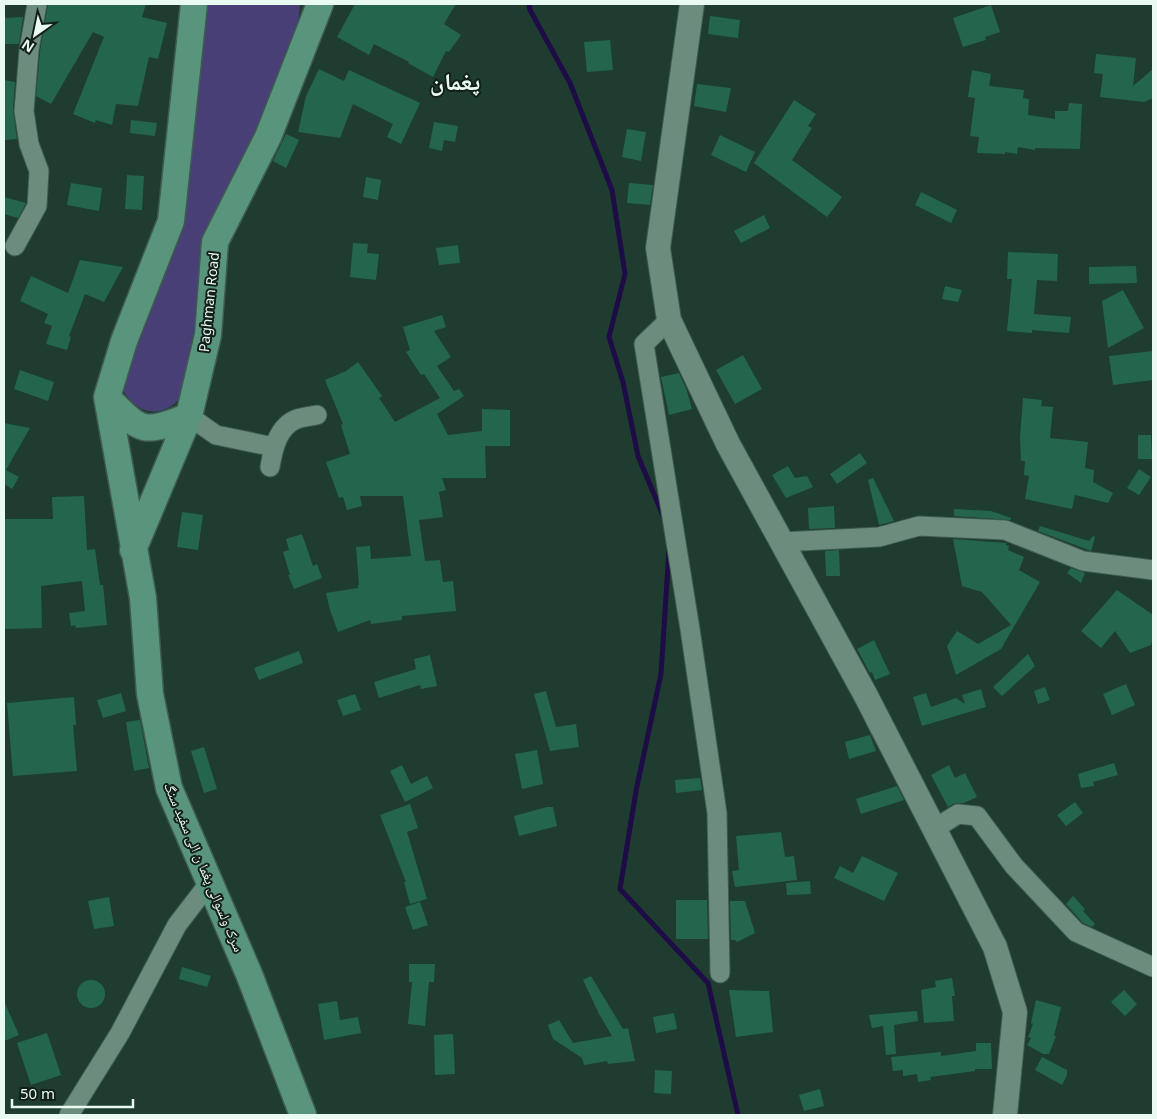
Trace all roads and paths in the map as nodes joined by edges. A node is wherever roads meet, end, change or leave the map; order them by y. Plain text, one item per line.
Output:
1 (37, 4) edge
2 (194, 4) edge
3 (320, 4) edge
4 (692, 4) edge
5 (14, 246) dead end
6 (669, 320) junction
7 (108, 397) junction
8 (317, 415) dead end
9 (189, 416) junction
10 (274, 447) junction
11 (270, 467) dead end
12 (781, 542) junction
13 (133, 550) junction
14 (1153, 570) edge
15 (934, 829) junction
16 (210, 882) junction
17 (1153, 967) edge
18 (720, 973) dead end
19 (69, 1115) edge
20 (303, 1115) edge
21 (1005, 1115) edge

1 - 5 street
2 - 7 main road
3 - 9 main road, Paghman Road
4 - 6 street
6 - 12 street
6 - 18 street
7 - 9 main road
7 - 13 main road, سرک ولسوالی پغما ن الی سفید سنگ
8 - 10 street
9 - 10 street
9 - 13 main road, Paghman Road
10 - 11 street
12 - 14 street
12 - 15 street
13 - 16 main road, سرک ولسوالی پغما ن الی سفید سنگ
15 - 17 street
15 - 21 street
16 - 19 street
16 - 20 main road, سرک ولسوالی پغما ن الی سفید سنگ

